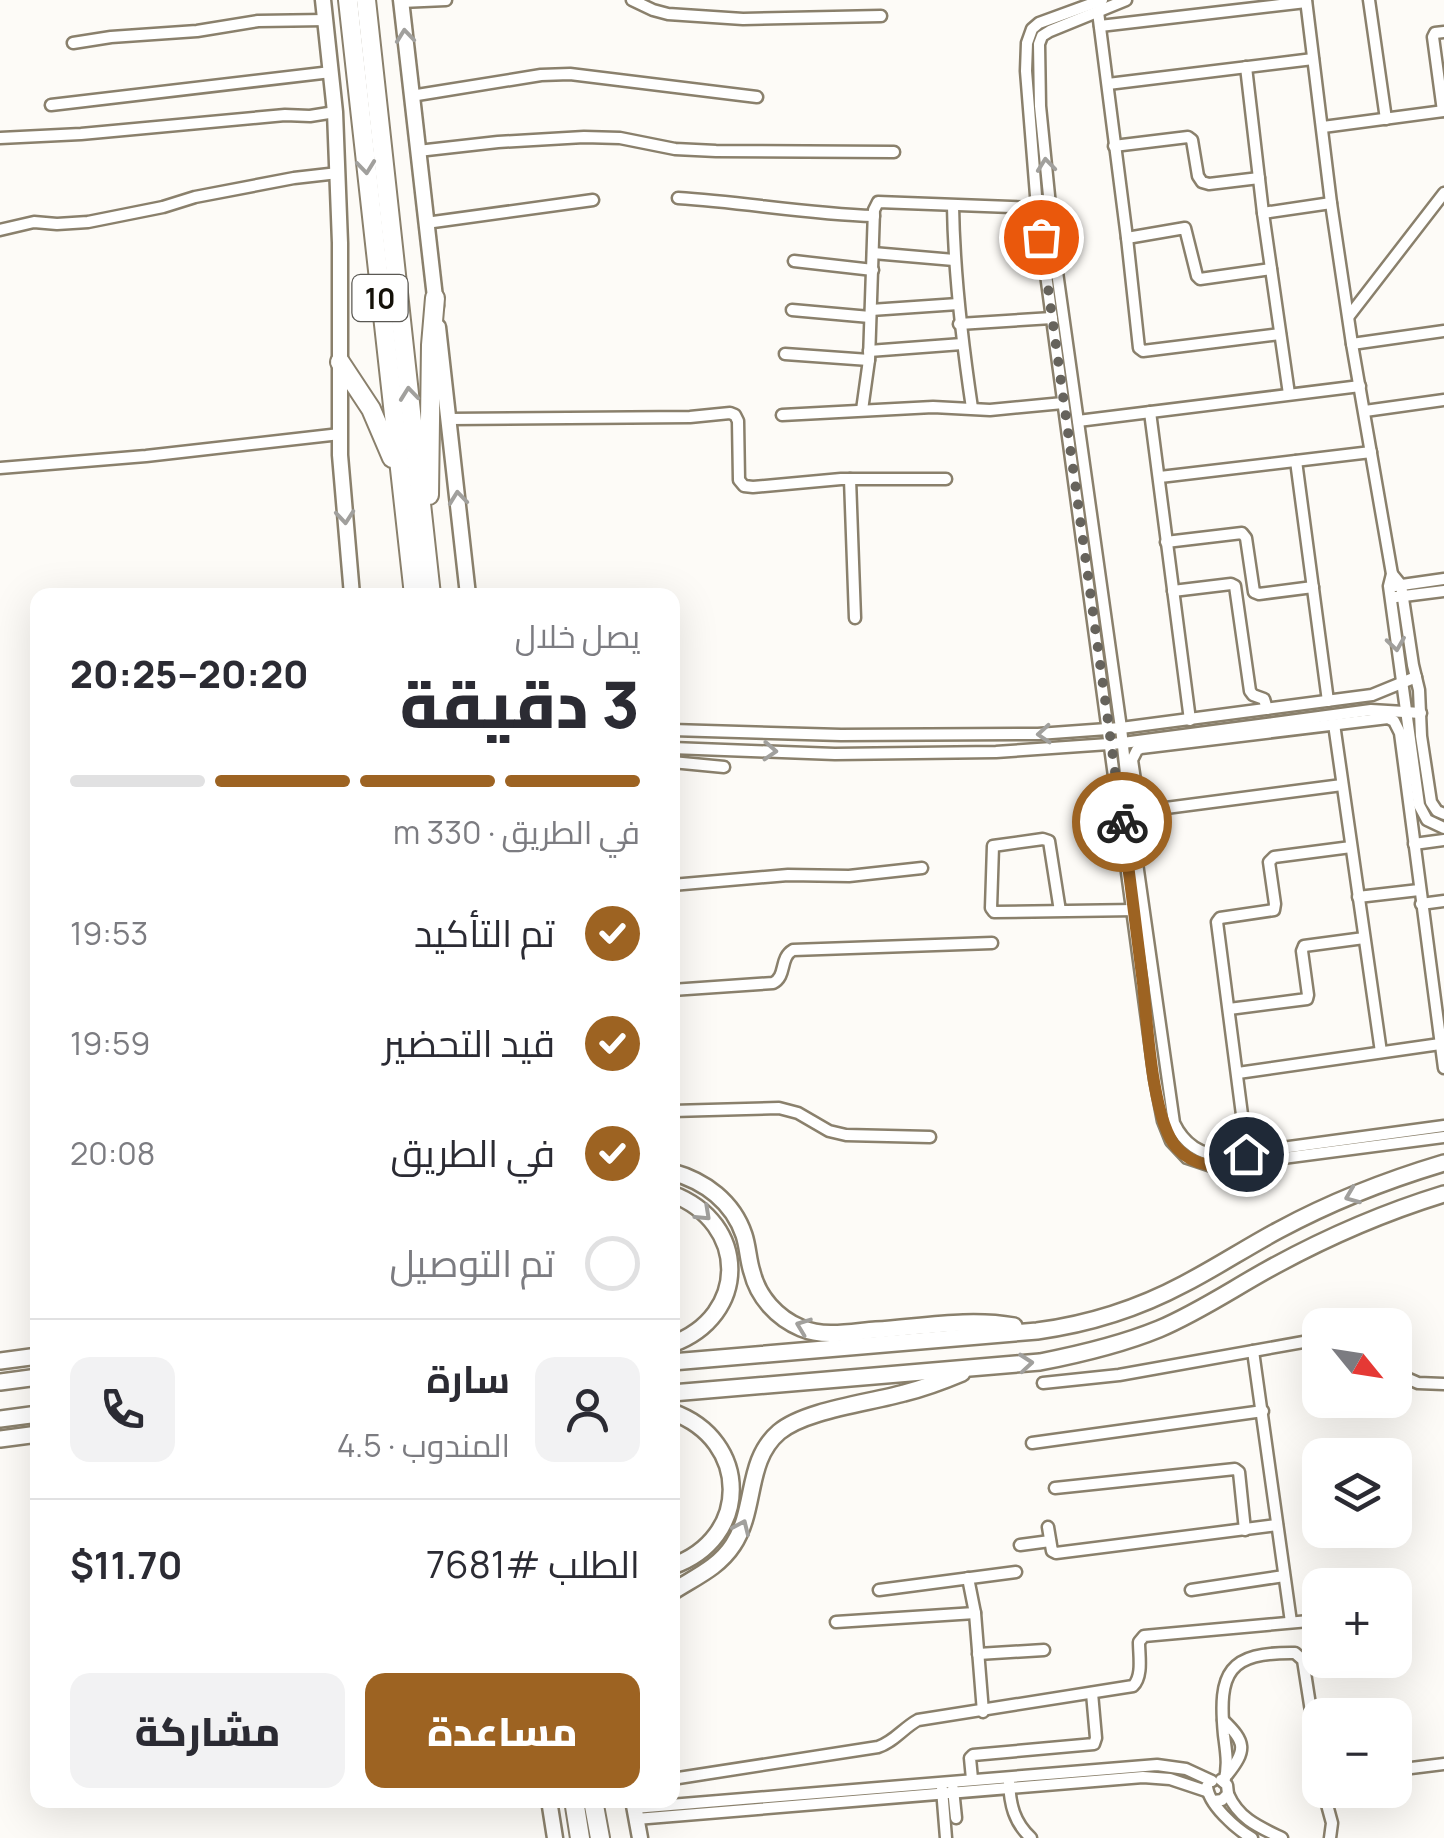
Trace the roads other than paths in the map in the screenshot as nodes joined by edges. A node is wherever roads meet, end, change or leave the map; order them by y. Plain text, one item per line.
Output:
1 (323, 0) edge
2 (348, 0) edge
3 (366, 0) edge
4 (446, 0) edge
5 (632, 0) edge
6 (1126, 0) edge
7 (1369, 0) edge
8 (401, 1) edge
9 (1306, 1) edge
10 (1100, 6) edge
11 (882, 16) dead end
12 (326, 20) junction
13 (1100, 26) junction
14 (1444, 32) edge
15 (73, 43) dead end
16 (1314, 59) junction
17 (1246, 67) junction
18 (1040, 70) junction
19 (1026, 71) junction
20 (331, 72) junction
21 (1108, 84) junction
22 (412, 96) junction
23 (757, 97) dead end
24 (51, 104) dead end
25 (1444, 111) edge
26 (335, 112) junction
27 (1386, 119) junction
28 (1323, 127) junction
29 (0, 138) edge
30 (1114, 146) junction
31 (418, 151) junction
32 (894, 152) dead end
33 (338, 173) junction
34 (1259, 178) junction
35 (1444, 193) edge
36 (678, 198) dead end
37 (593, 200) dead end
38 (1331, 203) junction
39 (953, 206) junction
40 (1037, 208) junction
41 (1263, 213) junction
42 (874, 216) junction
43 (426, 223) junction
44 (0, 230) edge
45 (1128, 238) junction
46 (874, 252) junction
47 (954, 260) junction
48 (794, 261) dead end
49 (1271, 269) junction
50 (873, 270) junction
51 (435, 298) junction
52 (958, 304) junction
53 (792, 310) dead end
54 (870, 313) junction
55 (1348, 316) junction
56 (1052, 318) junction
57 (960, 324) junction
58 (1444, 331) edge
59 (1280, 334) junction
60 (962, 344) junction
61 (1352, 344) junction
62 (785, 354) dead end
63 (869, 355) junction
64 (340, 362) junction
65 (1360, 386) junction
66 (1288, 394) junction
67 (1444, 400) edge
68 (972, 408) junction
69 (862, 410) junction
70 (1365, 410) junction
71 (1150, 412) junction
72 (1071, 413) junction
73 (782, 415) dead end
74 (449, 419) junction
75 (340, 434) junction
76 (1372, 452) junction
77 (1296, 461) junction
78 (0, 468) edge
79 (400, 472) junction
80 (1160, 477) junction
81 (850, 479) junction
82 (946, 479) dead end
83 (1166, 542) junction
84 (426, 546) junction
85 (1444, 580) edge
86 (1313, 587) junction
87 (351, 588) edge
88 (413, 588) edge
89 (430, 588) edge
90 (467, 588) edge
91 (1395, 588) junction
92 (1173, 591) junction
93 (1444, 592) edge
94 (855, 618) dead end
95 (1416, 677) junction
96 (1402, 682) junction
97 (1328, 701) junction
98 (1267, 709) junction
99 (1422, 712) junction
100 (1406, 713) junction
101 (1190, 720) junction
102 (1334, 724) junction
103 (1122, 728) junction
104 (1108, 729) junction
105 (680, 730) edge
106 (996, 736) junction
107 (1116, 743) junction
108 (1154, 743) junction
109 (680, 748) edge
110 (996, 752) junction
111 (680, 763) edge
112 (724, 766) dead end
113 (1132, 784) junction
114 (1342, 785) junction
115 (1412, 790) junction
116 (1444, 814) edge
117 (1444, 828) edge
118 (1444, 840) edge
119 (1414, 844) junction
120 (1351, 848) junction
121 (922, 868) dead end
122 (680, 884) edge
123 (1420, 890) junction
124 (1358, 897) junction
125 (1444, 901) edge
126 (1421, 904) junction
127 (1060, 911) junction
128 (1139, 911) junction
129 (1364, 938) junction
130 (992, 943) dead end
131 (680, 989) edge
132 (1229, 1009) junction
133 (1440, 1044) junction
134 (1381, 1052) junction
135 (1444, 1068) edge
136 (1238, 1073) junction
137 (1168, 1078) junction
138 (1155, 1080) junction
139 (680, 1111) edge
140 (1444, 1126) edge
141 (930, 1137) dead end
142 (1444, 1137) edge
143 (1247, 1159) junction
144 (1444, 1164) edge
145 (680, 1174) edge
146 (1444, 1194) edge
147 (680, 1198) edge
148 (1038, 1331) junction
149 (680, 1340) edge
150 (1302, 1342) edge
151 (1253, 1350) junction
152 (30, 1357) edge
153 (680, 1361) edge
154 (0, 1362) edge
155 (976, 1367) junction
156 (30, 1378) edge
157 (1412, 1381) edge
158 (0, 1382) edge
159 (1042, 1383) dead end
160 (1444, 1384) edge
161 (680, 1392) edge
162 (1263, 1411) junction
163 (30, 1415) edge
164 (680, 1416) edge
165 (0, 1420) edge
166 (30, 1435) edge
167 (0, 1439) edge
168 (1032, 1443) dead end
169 (1055, 1488) dead end
170 (1277, 1525) junction
171 (1048, 1527) dead end
172 (1245, 1530) junction
173 (1050, 1541) junction
174 (1020, 1545) dead end
175 (680, 1562) edge
176 (1016, 1572) dead end
177 (1284, 1576) junction
178 (968, 1578) junction
179 (680, 1587) edge
180 (879, 1590) dead end
181 (1191, 1590) dead end
182 (975, 1612) junction
183 (1302, 1621) edge
184 (836, 1622) dead end
185 (1291, 1622) junction
186 (1044, 1650) dead end
187 (978, 1654) junction
188 (1092, 1693) junction
189 (1310, 1698) edge
190 (982, 1712) junction
191 (1444, 1764) edge
192 (1412, 1768) edge
193 (680, 1778) edge
194 (972, 1779) junction
195 (1009, 1782) junction
196 (948, 1787) junction
197 (1219, 1787) junction
198 (550, 1808) edge
199 (575, 1808) edge
200 (595, 1808) edge
201 (1328, 1808) edge
202 (635, 1809) edge
203 (956, 1818) dead end
204 (555, 1838) edge
205 (580, 1838) edge
206 (600, 1838) edge
207 (640, 1838) edge
208 (946, 1838) edge
209 (1031, 1838) edge
210 (1252, 1838) edge
211 (1282, 1838) edge
212 (1330, 1838) edge

1 - 12 street
2 -> 79 highway, 10
84 -> 3 highway, 10
4 - 8 street
5 - 11 street
6 - 10 street
7 - 27 street
22 -> 8 street
9 - 13 street
9 - 16 street
10 - 13 street
10 - 18 street
10 - 19 street
12 - 15 street
12 - 20 street
13 - 21 street
14 - 25 street
16 - 17 street
16 - 28 street
17 - 21 street
17 - 34 street
18 - 19 street
72 -> 18 street
19 - 40 street
20 - 24 street
20 - 26 street
21 - 30 street
22 - 23 street
22 - 31 street
25 - 27 street
26 - 29 street
26 - 33 street
27 - 28 street
28 - 38 street
30 - 34 street
30 - 45 street
31 - 32 street
31 - 43 street
33 - 44 street
33 - 64 street
34 - 41 street
35 - 55 street
36 - 42 street
37 - 43 street
38 - 41 street
38 - 55 street
39 - 40 street
39 - 42 street
39 - 47 street
40 - 56 street
41 - 49 street
42 - 46 street
43 - 51 street
45 - 49 street
45 - 59 street
46 - 47 street
46 - 50 street
47 - 52 street
48 - 50 street
49 - 59 street
50 - 54 street
51 - 74 street
51 - 84 highway
52 - 54 street
52 - 57 street
53 - 54 street
54 - 63 street
55 - 61 street
56 - 57 street
56 - 72 street
57 - 60 street
58 - 61 street
59 - 66 street
60 - 63 street
60 - 68 street
61 - 65 street
62 - 63 street
63 - 69 street
64 - 75 street
64 - 79 highway
65 - 66 street
65 - 70 street
66 - 71 street
67 - 70 street
68 - 69 street
68 - 72 street
69 - 73 street
70 - 76 street
71 - 72 street
71 - 80 street
72 - 103 street
72 - 104 street
74 - 81 street
90 -> 74 street
75 - 78 street
75 -> 87 street
76 - 77 street
76 - 91 street
77 - 80 street
77 - 86 street
79 - 88 highway, 10
80 - 83 street
81 - 82 street
81 - 94 street
83 - 86 street
83 - 92 street
84 - 89 highway, 10
85 - 91 street
86 - 97 street
91 - 93 street
91 - 95 street
91 -> 96 street
92 - 98 street
92 - 101 street
95 - 96 street
95 - 99 street
96 - 97 street
96 - 100 street
97 - 98 street
98 - 101 street
99 - 100 street
99 - 116 street
100 - 108 street
100 - 115 street
101 - 103 street
102 - 108 street
102 - 114 street
102 - 115 street
103 - 104 street
103 - 107 street
104 -> 106 street
104 - 107 street
105 - 106 street
106 - 110 street
107 - 108 street
107 - 110 street
107 - 113 street
107 - 128 street
108 - 113 street
109 -> 110 street
111 - 112 street
113 - 114 street
113 - 128 street
114 - 120 street
115 - 117 street
115 - 119 street
118 - 119 street
119 - 123 street
120 - 124 street
120 - 132 street
121 - 122 street
123 - 124 street
123 - 126 street
124 - 129 street
125 - 126 street
126 - 133 street
127 - 127 street
127 - 128 street
128 - 137 street
128 - 138 street
129 - 132 street
129 - 134 street
130 - 131 street
132 - 136 street
133 - 134 street
133 - 135 street
134 - 136 street
136 - 143 street
137 - 138 street
137 - 143 street
138 - 143 street
139 - 141 street
140 - 143 street
142 - 143 street
144 -> 148 main road
148 -> 145 main road
155 -> 146 main road
147 -> 149 main road
148 - 153 main road
150 - 151 street
151 - 159 street
151 - 162 street
152 - 154 main road
155 - 161 main road
179 -> 155 main road
156 - 158 main road
157 - 160 street
162 - 168 street
162 - 170 street
163 - 165 main road
164 - 175 main road
166 - 167 main road
169 - 172 street
170 - 172 street
170 - 177 street
171 - 173 street
172 - 173 street
173 - 174 street
176 - 178 street
177 - 181 street
177 - 185 street
178 - 180 street
178 - 182 street
182 - 184 street
182 - 187 street
183 - 185 street
185 - 188 street
186 - 187 street
187 - 190 street
188 - 190 street
188 - 194 street
189 - 197 street
190 - 193 street
191 - 192 street
194 - 195 street
194 - 196 street
195 - 196 street
195 - 197 street
195 - 209 street
196 - 202 street
196 - 203 street
196 - 208 street
197 - 210 street
197 - 211 street
198 - 204 street
199 - 205 highway
200 - 206 highway
201 - 212 street
202 - 207 street

